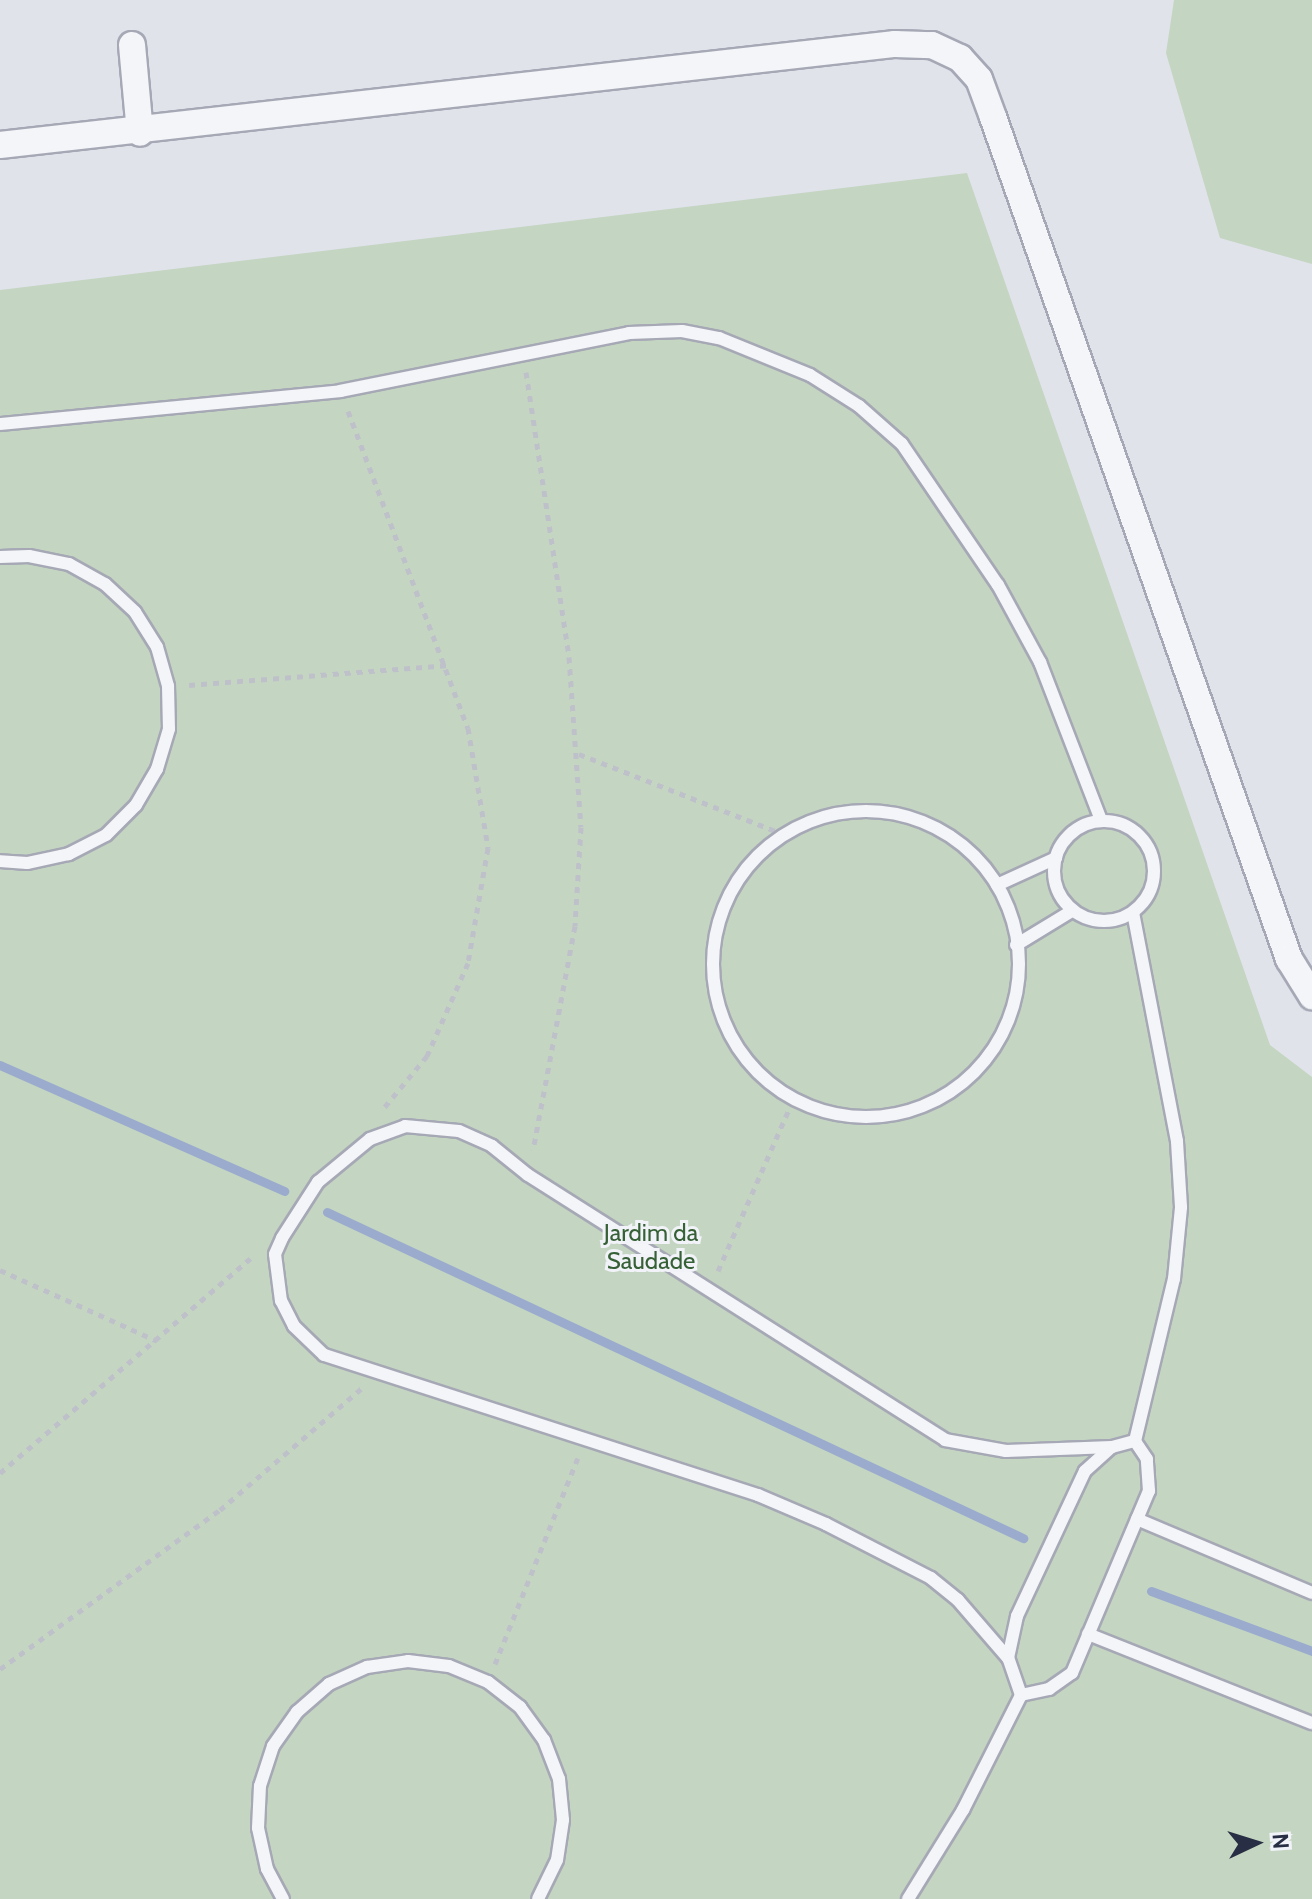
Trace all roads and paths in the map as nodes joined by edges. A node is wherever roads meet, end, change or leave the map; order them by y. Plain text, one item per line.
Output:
1 (132, 45) dead end
2 (140, 133) junction
3 (0, 145) edge
4 (523, 353) junction
5 (340, 391) junction
6 (0, 424) edge
7 (0, 557) edge
8 (447, 665) junction
9 (168, 686) junction
10 (579, 754) junction
11 (1101, 820) junction
12 (783, 834) junction
13 (1056, 858) junction
14 (0, 861) edge
15 (997, 885) junction
16 (1072, 911) junction
17 (1133, 913) junction
18 (1016, 945) junction
19 (1312, 996) edge
20 (793, 1100) junction
21 (370, 1139) junction
22 (528, 1175) junction
23 (282, 1238) junction
24 (0, 1270) edge
25 (709, 1290) junction
26 (157, 1341) junction
27 (379, 1374) junction
28 (586, 1439) junction
29 (1135, 1441) junction
30 (1112, 1447) junction
31 (0, 1473) edge
32 (1137, 1519) junction
33 (1312, 1593) edge
34 (1088, 1634) junction
35 (1008, 1658) junction
36 (0, 1669) edge
37 (488, 1682) junction
38 (1021, 1695) junction
39 (1312, 1723) edge
40 (283, 1899) edge
41 (538, 1899) edge
42 (908, 1899) edge

1 - 2 street
2 - 3 street
2 - 19 street
4 - 5 lane
4 - 10 path
4 - 11 lane
5 - 6 lane
5 - 8 path
7 - 9 lane
8 - 9 path
8 - 21 path
9 - 14 lane
10 - 12 path
10 - 22 path
11 - 13 lane
11 - 17 lane
12 - 15 lane
12 - 20 lane
13 - 15 lane
13 - 16 lane
15 - 18 lane
16 - 17 lane
16 - 18 lane
17 - 29 lane
18 - 20 lane
20 - 25 path
21 - 22 lane
21 - 23 lane
22 - 25 lane
23 - 26 path
23 - 27 lane
24 - 26 path
25 - 30 lane
26 - 31 path
27 - 28 lane
27 - 36 path
28 - 35 lane
28 - 37 path
29 - 30 lane
29 - 32 lane
30 - 35 lane
32 - 33 lane
32 - 34 lane
34 - 38 lane
34 - 39 lane
35 - 38 lane
37 - 40 lane
37 - 41 lane
38 - 42 lane

